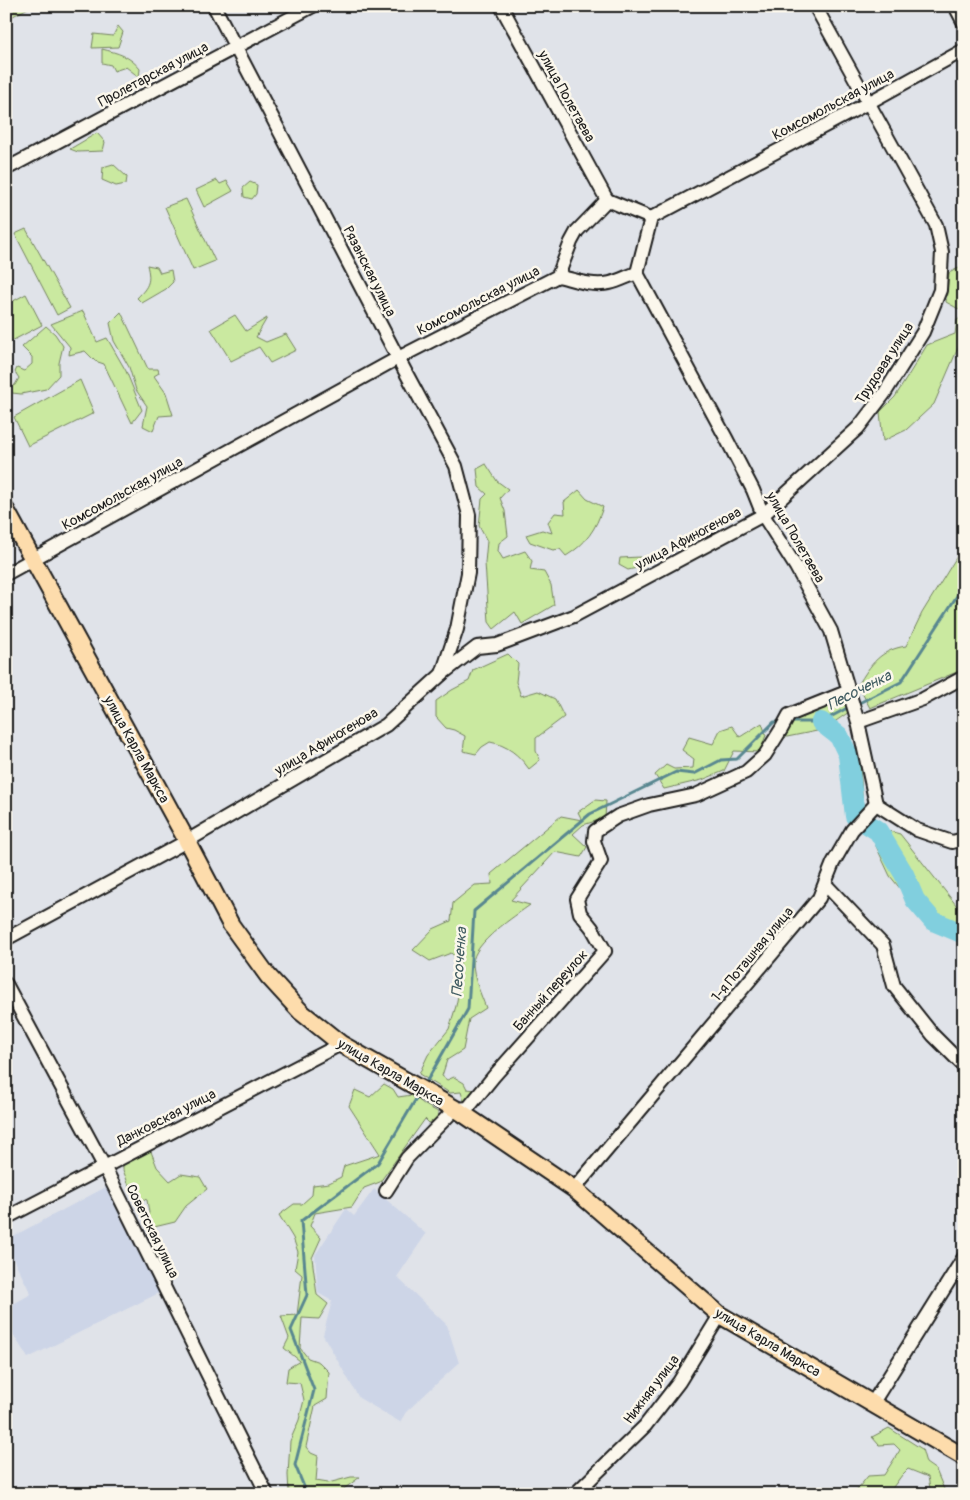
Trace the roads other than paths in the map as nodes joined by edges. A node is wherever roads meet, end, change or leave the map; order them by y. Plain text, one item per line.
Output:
1 (214, 6) edge
2 (314, 6) edge
3 (501, 6) edge
4 (815, 6) edge
5 (955, 6) edge
6 (964, 23) edge
7 (236, 47) junction
8 (964, 50) edge
9 (868, 103) junction
10 (6, 168) edge
11 (607, 200) junction
12 (651, 218) junction
13 (637, 273) junction
14 (558, 276) junction
15 (398, 358) junction
16 (6, 510) edge
17 (763, 515) junction
18 (33, 559) junction
19 (6, 574) edge
20 (442, 674) junction
21 (964, 677) edge
22 (849, 691) junction
23 (858, 722) junction
24 (876, 804) junction
25 (964, 839) edge
26 (187, 841) junction
27 (825, 884) junction
28 (6, 939) edge
29 (6, 984) edge
30 (341, 1044) junction
31 (964, 1066) edge
32 (455, 1109) junction
33 (104, 1166) junction
34 (574, 1189) junction
35 (386, 1191) dead end
36 (6, 1218) edge
37 (964, 1257) edge
38 (720, 1315) junction
39 (872, 1404) junction
40 (964, 1457) edge
41 (267, 1494) edge
42 (575, 1494) edge

1 - 7 street, Рязанская улица
2 - 7 street, Пролетарская улица
3 - 11 street, улица Полетаева
4 - 9 street, Трудовая улица
5 - 6 street
7 - 10 street, Пролетарская улица
7 - 15 street, Рязанская улица
8 - 9 street, Комсомольская улица
9 - 12 street, Комсомольская улица
9 - 17 street, Трудовая улица
11 - 12 street
11 - 14 street
12 - 13 street
13 - 14 street, Комсомольская улица
13 - 17 street, улица Полетаева
14 - 15 street, Комсомольская улица
15 - 18 street, Комсомольская улица
15 - 20 street, Рязанская улица
16 - 18 main road, улица Карла Маркса
17 - 20 street, улица Афиногенова
17 - 22 street, улица Полетаева
18 - 19 street, Комсомольская улица
18 - 26 main road, улица Карла Маркса
20 - 26 street, улица Афиногенова
21 - 23 street
22 - 23 street, улица Полетаева
22 - 32 street, Банный переулок
23 - 24 street, улица Полетаева
24 - 25 street
24 - 27 street, 1-я Поташная улица
26 - 28 street, улица Афиногенова
26 - 30 main road, улица Карла Маркса
27 - 31 street
27 - 34 street, 1-я Поташная улица
29 - 33 street, Советская улица
30 - 32 main road, улица Карла Маркса
30 - 33 street, Данковская улица
32 - 34 main road, улица Карла Маркса
32 - 35 street, Банный переулок
33 - 36 street, Данковская улица
33 - 41 street, Советская улица
34 - 38 main road, улица Карла Маркса
37 - 39 street
38 - 39 main road, улица Карла Маркса
38 - 42 street, Нижняя улица
39 - 40 main road, улица Карла Маркса

